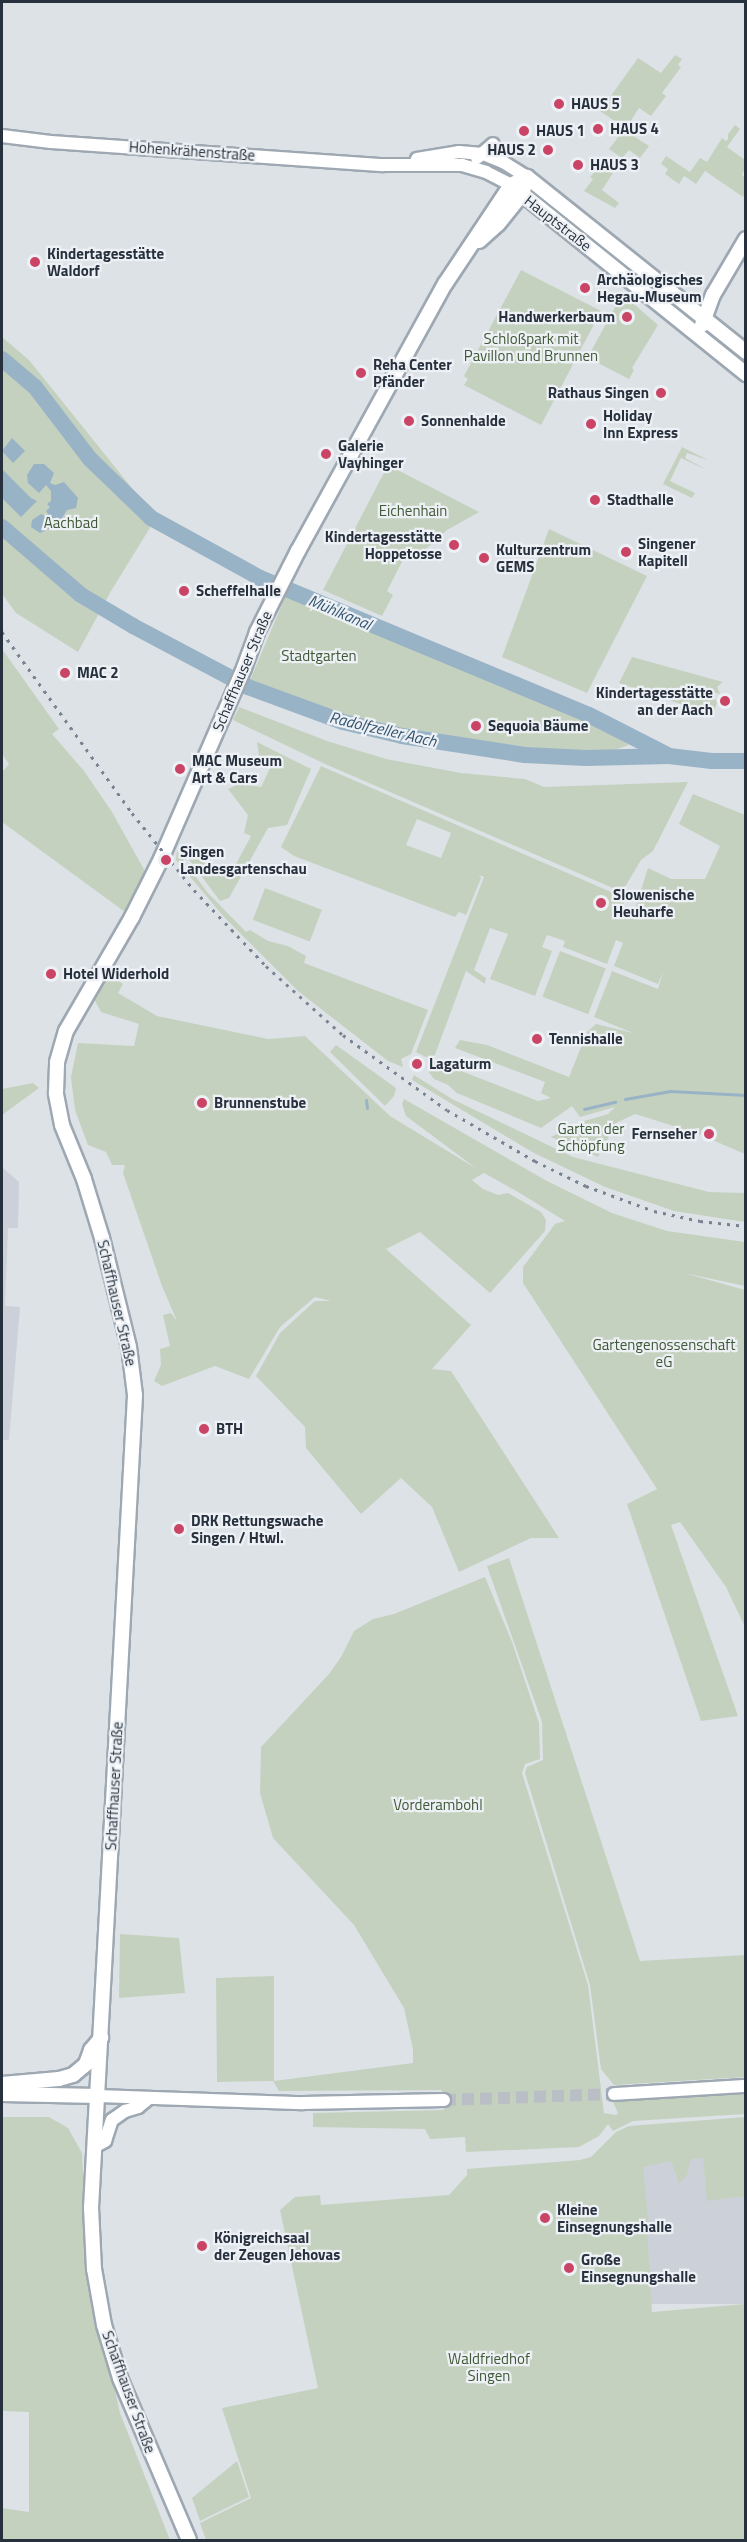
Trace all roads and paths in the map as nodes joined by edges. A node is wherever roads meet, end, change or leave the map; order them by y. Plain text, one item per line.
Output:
1 (2, 136) edge
2 (493, 144) dead end
3 (483, 154) junction
4 (383, 165) junction
5 (462, 165) junction
6 (527, 177) junction
7 (516, 190) junction
8 (746, 239) edge
9 (713, 295) junction
10 (685, 301) junction
11 (704, 318) junction
12 (699, 336) junction
13 (746, 352) edge
14 (746, 374) edge
15 (101, 2038) junction
16 (2, 2084) edge
17 (746, 2086) edge
18 (2, 2094) edge
19 (614, 2094) tunnel mouth
20 (98, 2096) junction
21 (148, 2099) junction
22 (444, 2100) tunnel mouth
23 (94, 2147) junction
24 (189, 2541) edge

1 - 4 main road, Hohenkrähenstraße
2 - 3 main road
3 - 4 main road, Hohenkrähenstraße
3 - 5 main road
3 - 6 main road, Hohenkrähenstraße
4 - 5 main road, Hohenkrähenstraße
5 - 7 main road, Hohenkrähenstraße
6 - 7 main road, Schaffhauser Straße
6 - 10 main road, Hauptstraße
7 - 12 main road, Hauptstraße
7 - 15 main road, Schaffhauser Straße
8 - 9 main road
9 - 10 main road
9 - 11 main road
10 - 11 main road, Hauptstraße
11 - 12 main road
11 - 13 main road, Hauptstraße
12 - 14 main road, Hauptstraße
15 - 16 main road
15 - 20 main road, Schaffhauser Straße
17 - 19 main road
18 - 20 main road
20 - 21 main road
20 - 23 main road, Schaffhauser Straße
21 - 22 main road
21 - 23 main road
23 - 24 main road, Schaffhauser Straße

